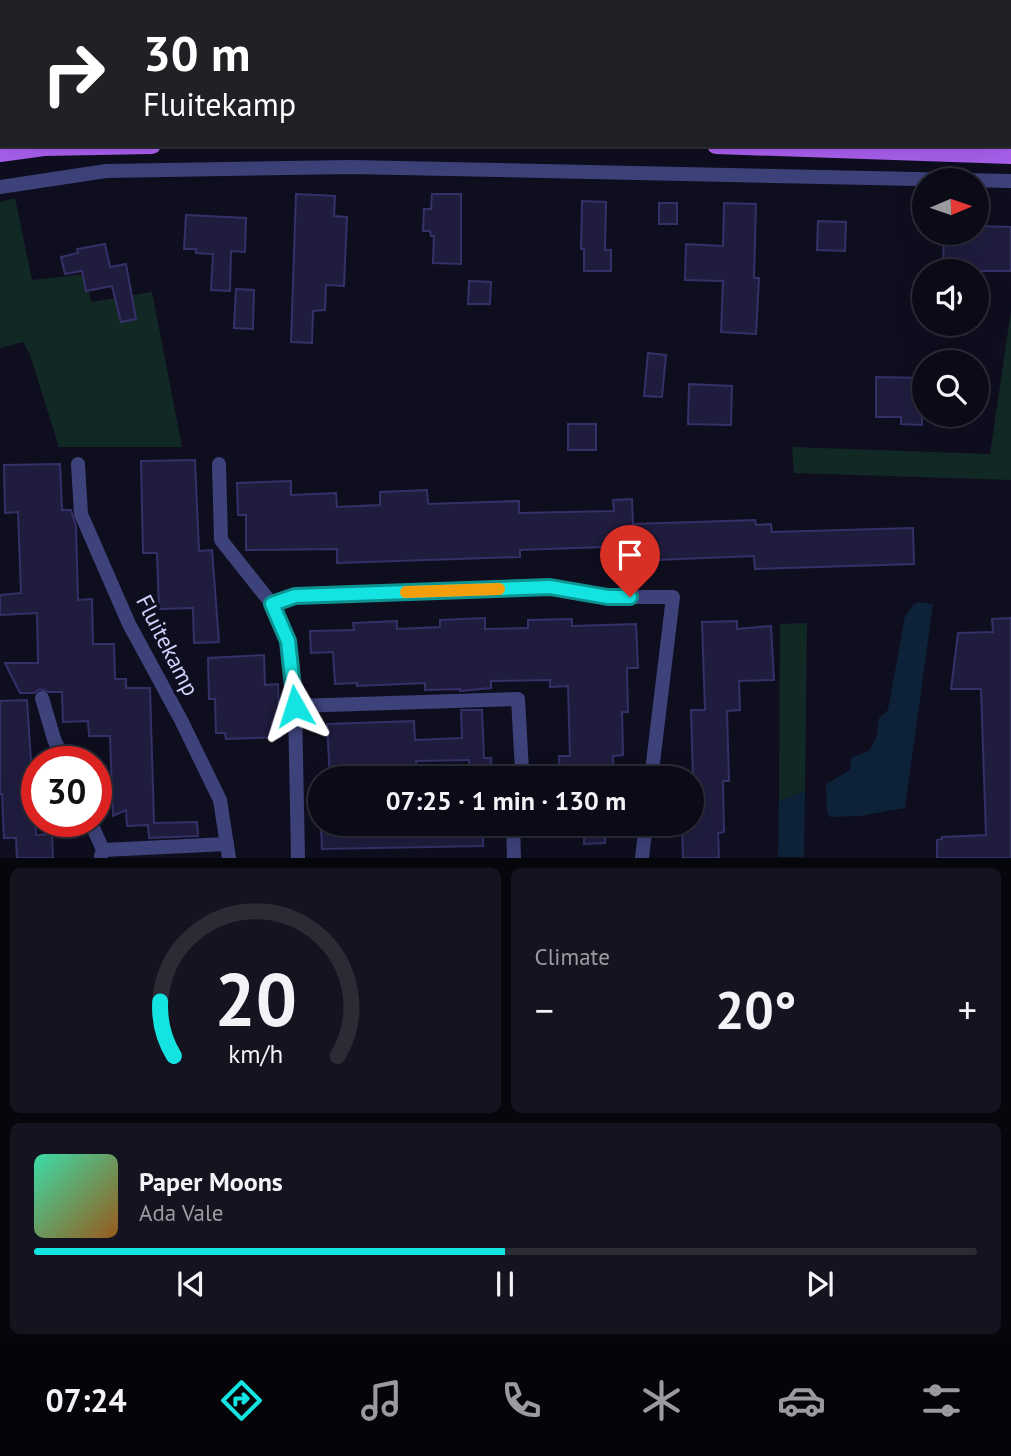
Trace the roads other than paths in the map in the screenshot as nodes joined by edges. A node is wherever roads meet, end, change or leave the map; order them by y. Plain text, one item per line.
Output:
1 (44, 147) edge
2 (775, 147) edge
3 (0, 153) edge
4 (1011, 155) edge
5 (1011, 181) edge
6 (0, 187) edge
7 (78, 464) dead end
8 (219, 464) dead end
9 (272, 604) junction
10 (42, 698) dead end
11 (295, 706) junction
12 (57, 746) edge
13 (522, 766) edge
14 (653, 766) edge
15 (513, 836) edge
16 (645, 836) edge
17 (96, 837) edge
18 (228, 851) edge
19 (102, 854) edge
20 (298, 858) edge
21 (514, 858) edge
22 (642, 858) edge

1 - 3 main road
2 - 4 main road
5 - 6 street
7 - 18 street, Fluitekamp
8 - 9 street
9 - 11 street
9 - 14 street
10 - 12 street
11 - 13 street
11 - 20 street
15 - 21 street
16 - 22 street
17 - 19 street, Fluitekamp
18 - 19 street, Fluitekamp

